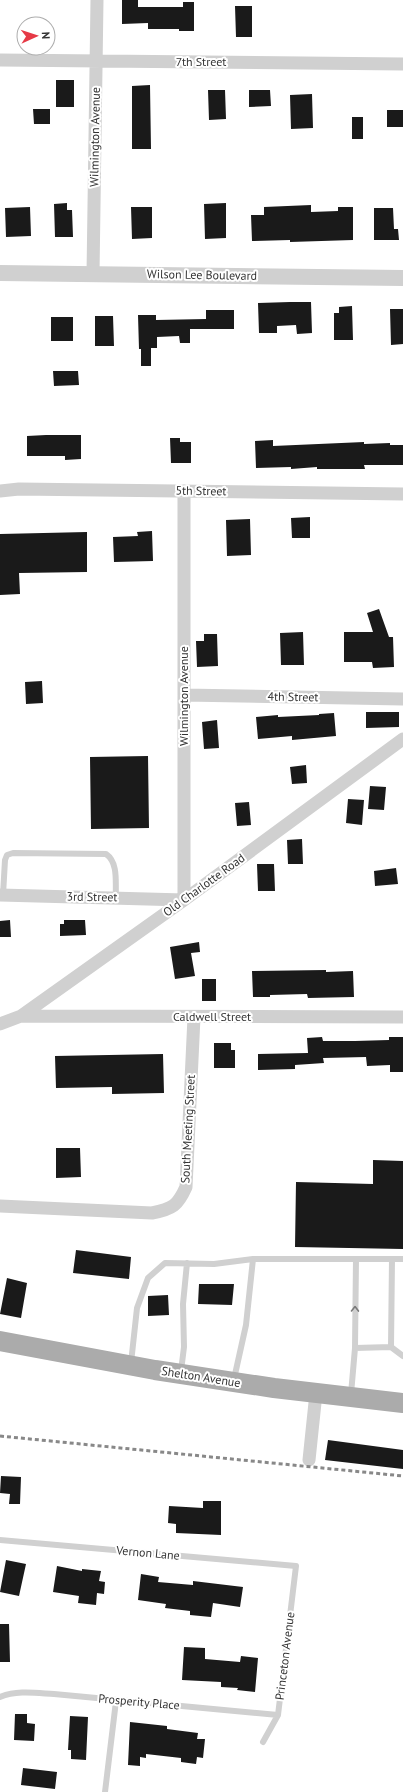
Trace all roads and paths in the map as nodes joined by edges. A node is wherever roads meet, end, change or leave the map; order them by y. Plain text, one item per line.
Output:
1 (97, 0) edge
2 (0, 60) edge
3 (96, 61) junction
4 (403, 64) edge
5 (0, 273) edge
6 (93, 274) junction
7 (403, 278) edge
8 (0, 491) edge
9 (184, 491) junction
10 (403, 494) edge
11 (184, 695) junction
12 (403, 700) edge
13 (403, 739) edge
14 (2, 895) edge
15 (116, 898) junction
16 (184, 900) junction
17 (20, 1016) junction
18 (194, 1017) junction
19 (403, 1017) edge
20 (0, 1024) edge
21 (0, 1206) edge
22 (253, 1258) junction
23 (356, 1259) junction
24 (392, 1259) junction
25 (403, 1259) edge
26 (187, 1263) junction
27 (0, 1341) edge
28 (391, 1347) junction
29 (355, 1348) junction
30 (403, 1356) edge
31 (130, 1366) junction
32 (181, 1374) junction
33 (233, 1382) junction
34 (316, 1393) junction
35 (351, 1398) junction
36 (403, 1403) edge
37 (309, 1460) dead end
38 (0, 1540) edge
39 (296, 1566) joint
40 (0, 1697) edge
41 (116, 1701) junction
42 (278, 1715) junction
43 (263, 1742) dead end
44 (104, 1792) edge

1 - 3 street, Wilmington Avenue
2 - 3 street, 7th Street
3 - 4 street, 7th Street
3 - 6 street, Wilmington Avenue
5 - 6 street, Wilson Lee Boulevard
6 - 7 street, Wilson Lee Boulevard
8 - 9 street, 5th Street
9 - 10 street, 5th Street
9 - 11 street, Wilmington Avenue
11 - 12 street, 4th Street
11 - 16 street, Wilmington Avenue
13 - 16 street, Old Charlotte Road
14 - 15 street, 3rd Street
14 - 15 lane
15 - 16 street, 3rd Street
16 - 17 street, Old Charlotte Road
17 - 18 street, Caldwell Street
17 - 20 street, Old Charlotte Road
18 - 19 street, Caldwell Street
18 - 21 street, South Meeting Street
22 - 23 lane
22 - 26 lane
22 - 33 lane
23 - 24 lane
29 -> 23 lane
24 - 25 lane
24 - 28 lane
26 - 31 lane
26 - 32 lane
27 - 31 main road, Shelton Avenue
28 - 29 lane
28 - 30 lane
29 - 35 lane
31 - 32 main road, Shelton Avenue
32 - 33 main road, Shelton Avenue
33 - 34 main road, Shelton Avenue
34 - 35 main road, Shelton Avenue
34 - 37 street
35 - 36 main road, Shelton Avenue
38 - 39 lane, Vernon Lane
39 - 42 lane, Princeton Avenue
40 - 41 lane, Prosperity Place
41 - 42 lane, Prosperity Place
41 - 44 lane
42 - 43 lane, Princeton Avenue

